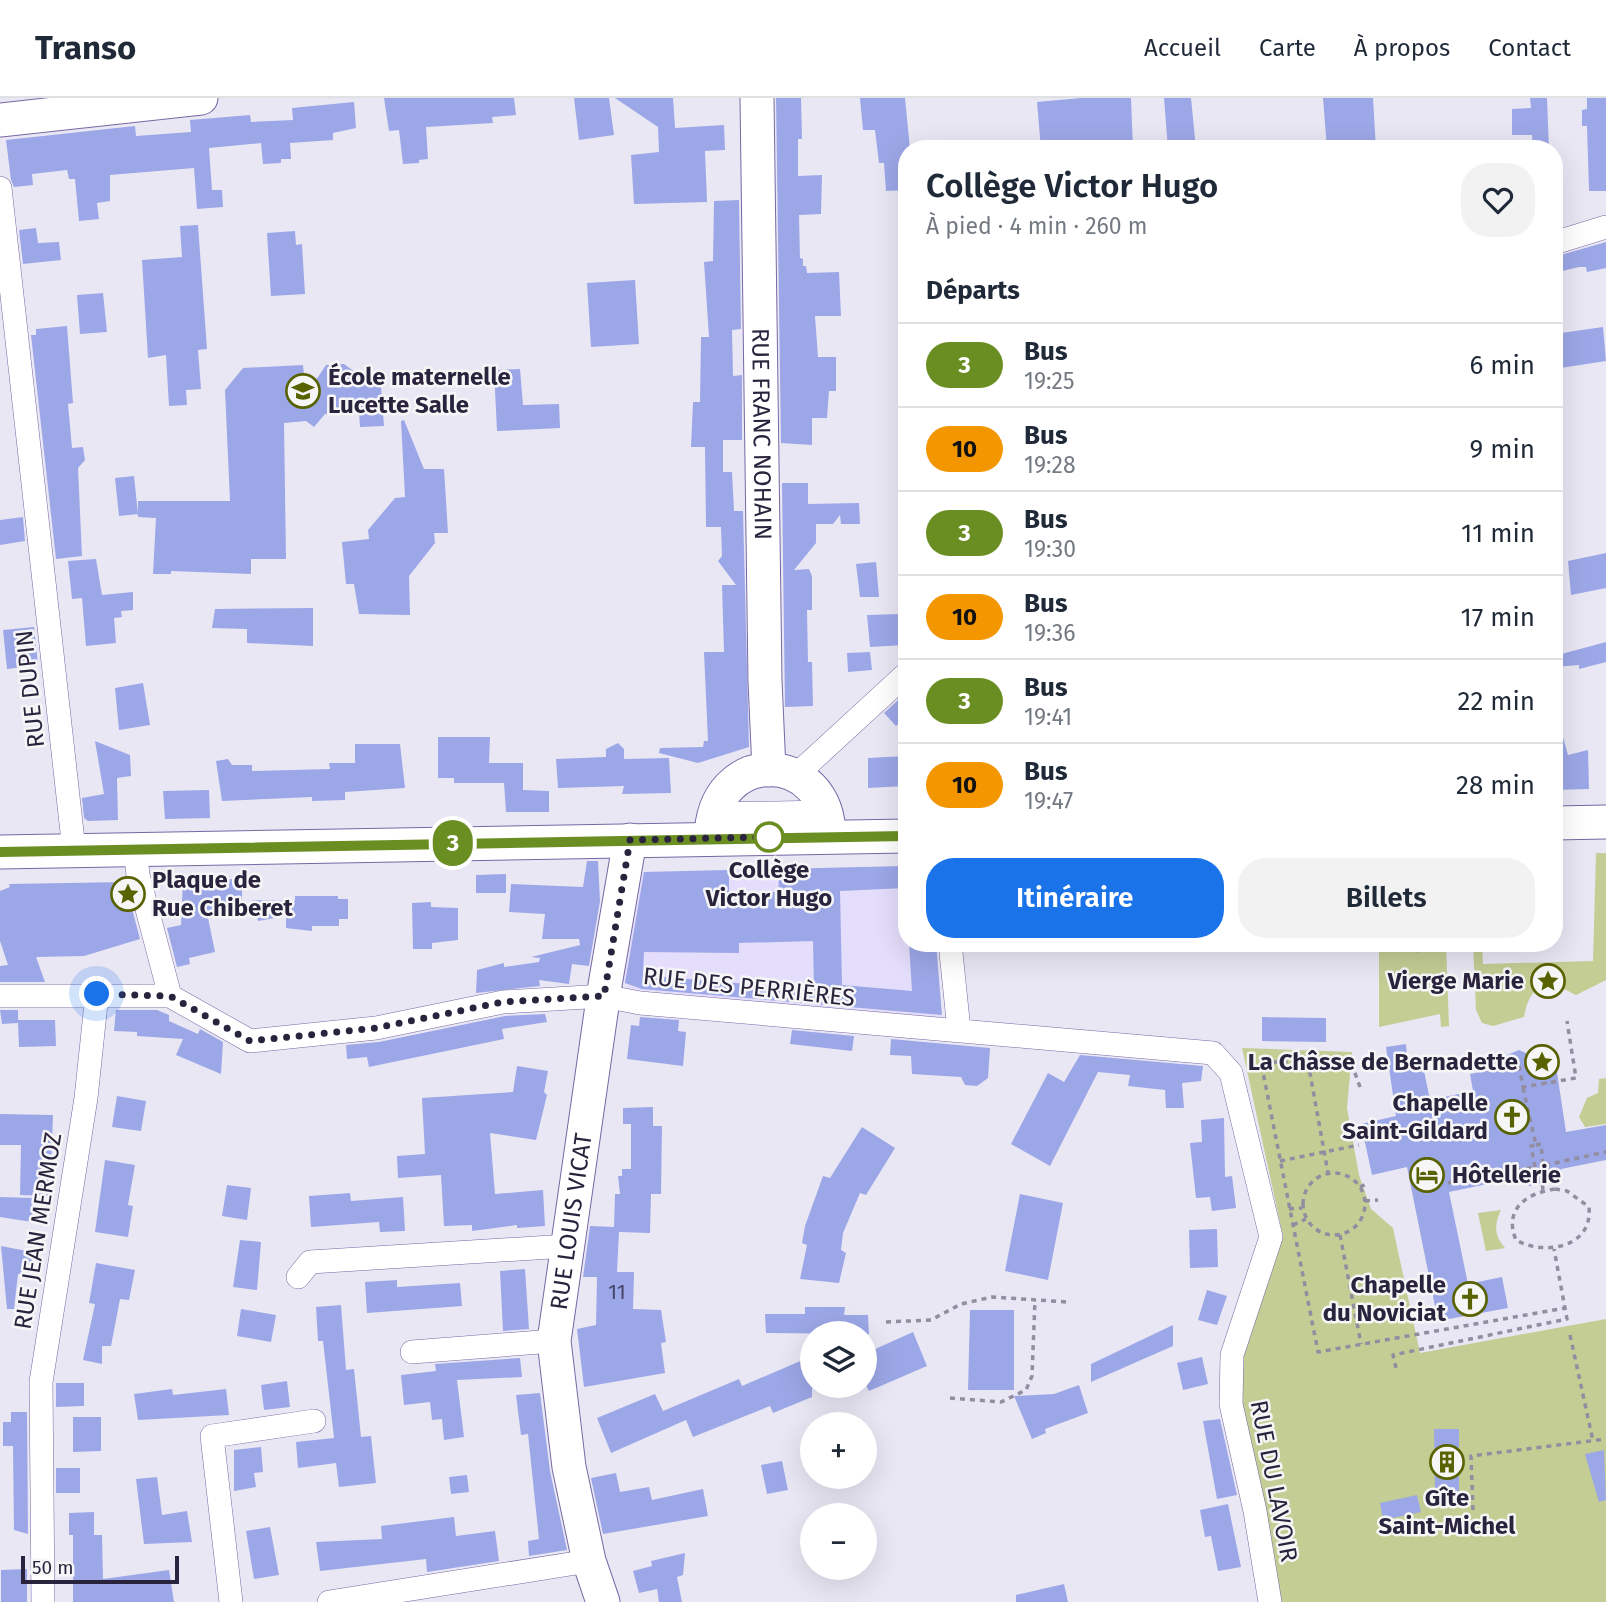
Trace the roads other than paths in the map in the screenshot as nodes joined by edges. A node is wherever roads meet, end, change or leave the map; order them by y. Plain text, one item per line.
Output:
1 (201, 98) edge
2 (757, 98) edge
3 (77, 105) edge
4 (0, 120) edge
5 (0, 188) edge
6 (1606, 227) edge
7 (1563, 240) edge
8 (898, 680) edge
9 (782, 773) junction
10 (1606, 822) edge
11 (828, 824) junction
12 (1563, 824) edge
13 (712, 826) junction
14 (898, 835) edge
15 (630, 840) junction
16 (135, 849) junction
17 (74, 850) junction
18 (0, 852) edge
19 (951, 952) edge
20 (97, 994) junction
21 (0, 996) edge
22 (170, 996) junction
23 (604, 996) junction
24 (959, 1030) junction
25 (1213, 1053) joint
26 (567, 1246) junction
27 (298, 1278) dead end
28 (554, 1341) junction
29 (412, 1352) dead end
30 (314, 1421) dead end
31 (589, 1561) junction
32 (44, 1602) edge
33 (231, 1602) edge
34 (329, 1602) edge
35 (603, 1602) edge
36 (1270, 1602) edge

1 - 3 street
2 - 9 street, RUE FRANC NOHAIN
3 - 4 street
5 - 17 street, RUE DUPIN
6 - 7 street
8 - 9 street
9 - 11 street
9 - 13 street
10 - 12 street
11 - 13 street
11 - 14 street
13 - 15 street
15 - 16 street
15 - 23 street, RUE LOUIS VICAT
16 - 17 street
16 - 22 street
17 - 18 street
19 - 24 street
20 - 21 street, RUE DES PERRIÈRES
20 - 22 street, RUE DES PERRIÈRES
20 - 32 street, RUE JEAN MERMOZ
22 - 23 street, RUE DES PERRIÈRES
23 - 24 street, RUE DES PERRIÈRES
23 - 26 street, RUE LOUIS VICAT
24 - 25 street, RUE DES PERRIÈRES
25 - 36 street, RUE DU LAVOIR
26 - 27 street
26 - 28 street, RUE LOUIS VICAT
28 - 29 street
28 - 31 street, RUE LOUIS VICAT
30 - 33 street
31 - 34 street
31 - 35 street, RUE LOUIS VICAT

